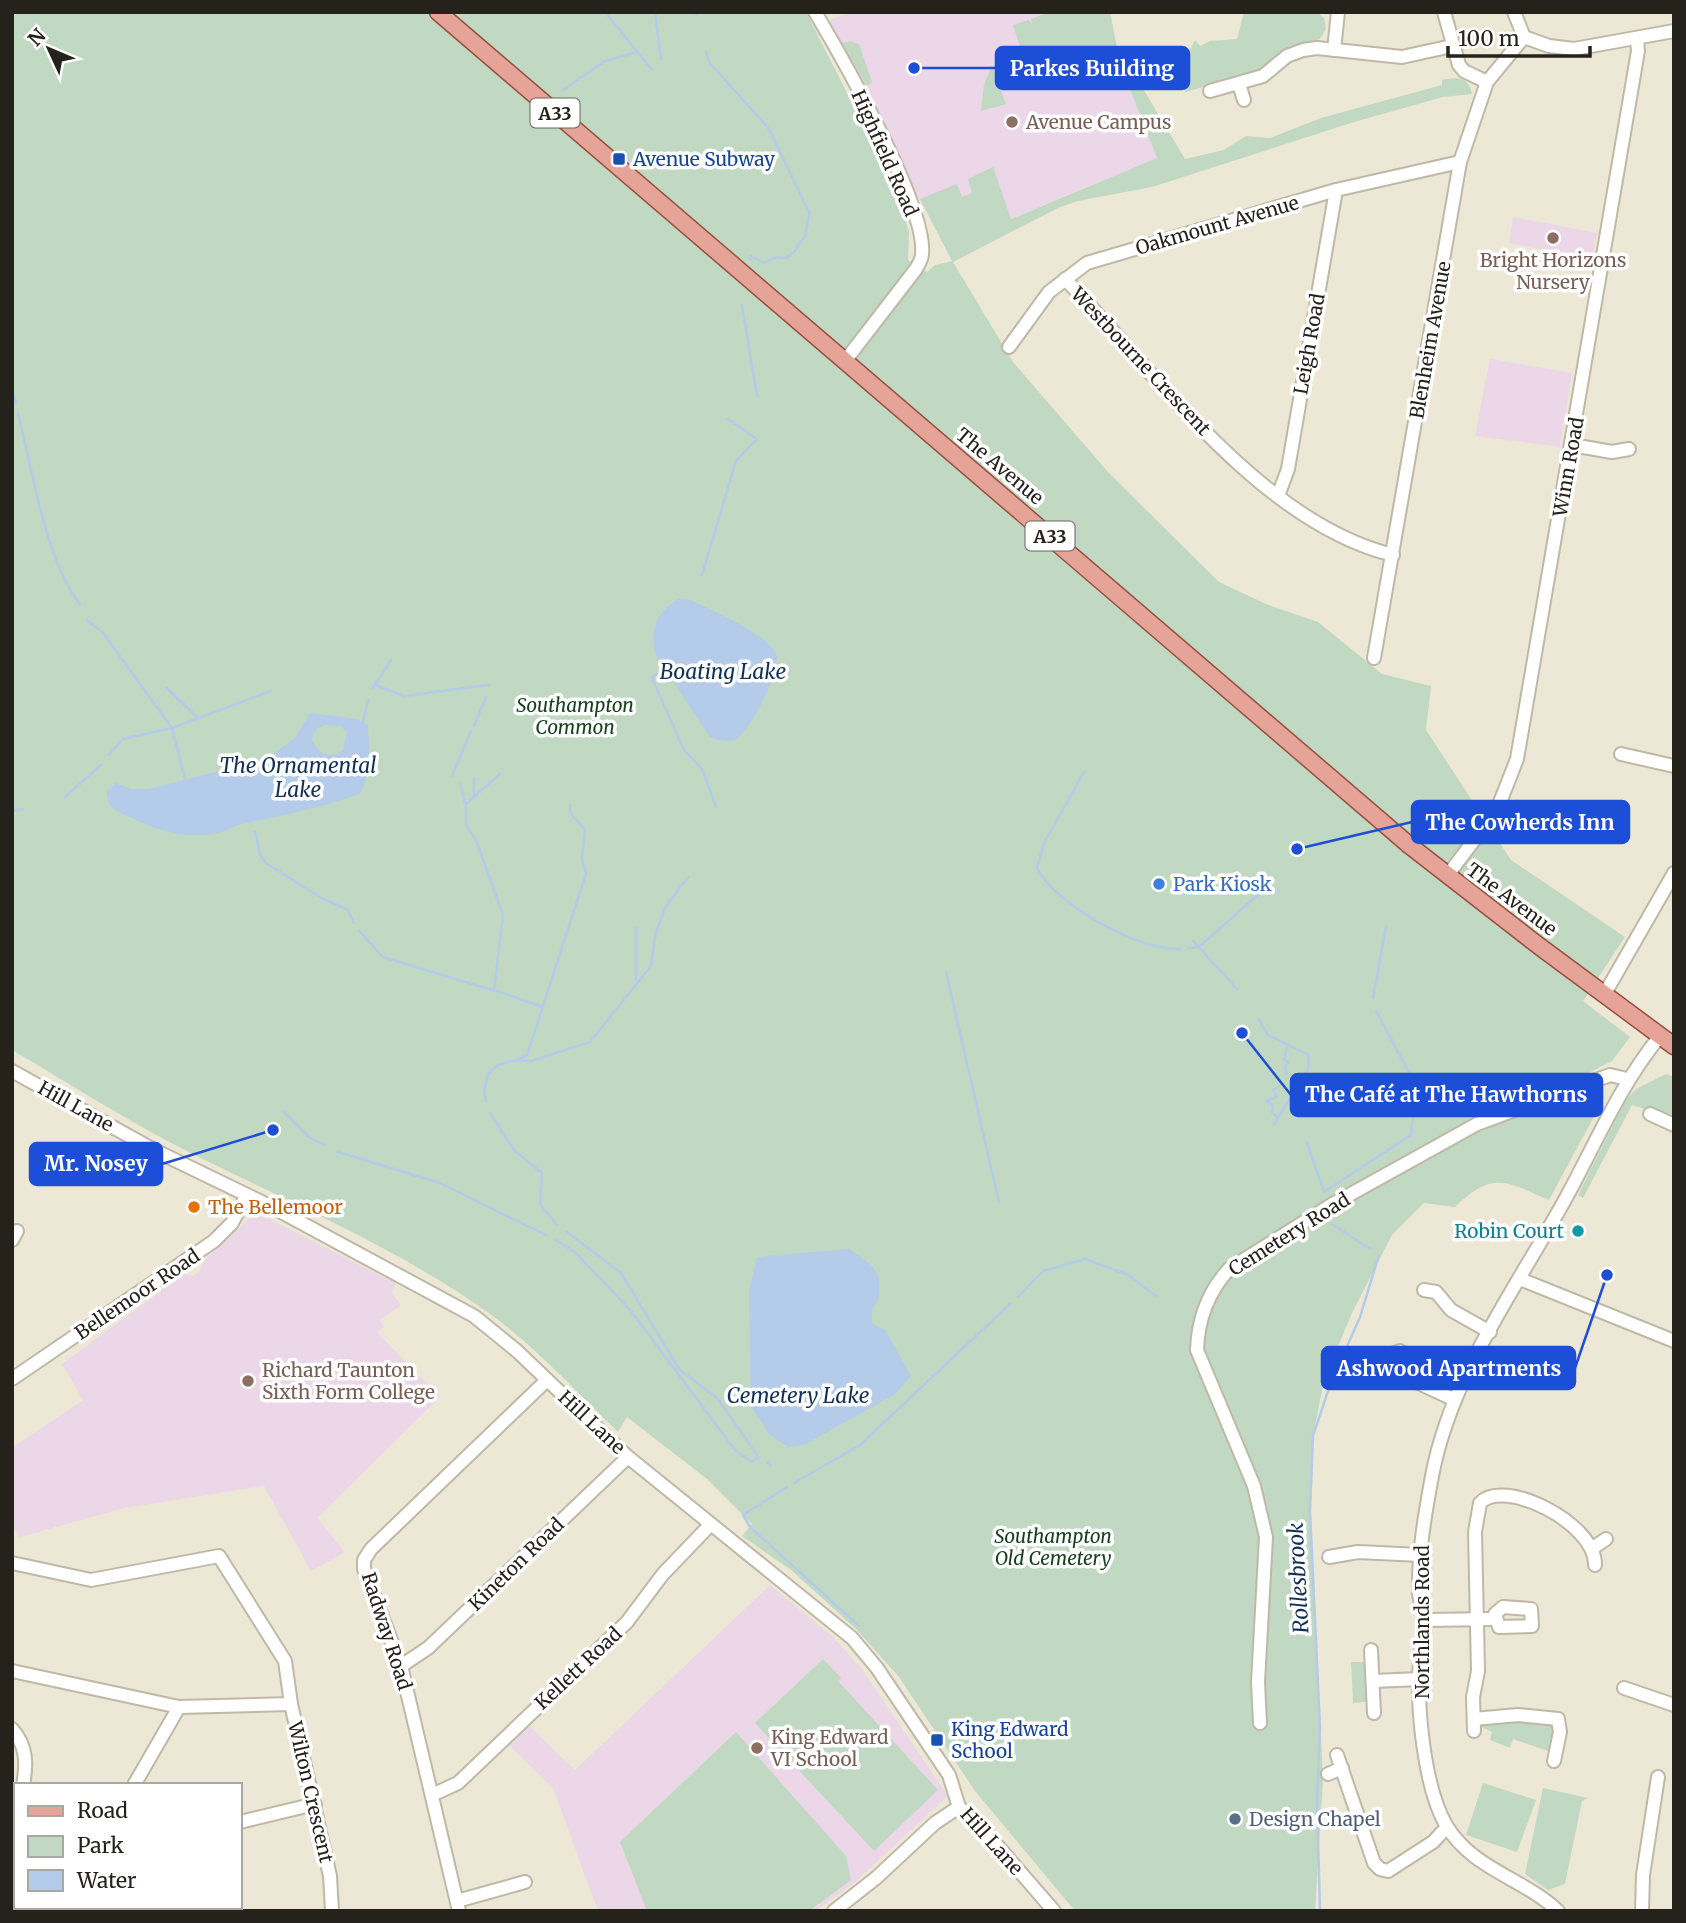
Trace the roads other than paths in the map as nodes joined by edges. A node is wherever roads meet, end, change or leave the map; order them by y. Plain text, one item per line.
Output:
1 (438, 12) edge
2 (1338, 12) edge
3 (1444, 12) edge
4 (1514, 12) edge
5 (817, 14) edge
6 (1674, 31) edge
7 (1524, 37) junction
8 (1637, 39) junction
9 (1452, 46) junction
10 (1334, 50) junction
11 (1487, 82) junction
12 (1240, 84) junction
13 (1209, 91) dead end
14 (1244, 100) dead end
15 (1460, 162) junction
16 (1336, 190) junction
17 (1065, 279) junction
18 (1009, 347) dead end
19 (845, 361) junction
20 (1572, 445) junction
21 (1629, 449) dead end
22 (1278, 496) junction
23 (1394, 555) junction
24 (1374, 658) dead end
25 (1640, 744) dead end
26 (1621, 754) dead end
27 (1637, 758) junction
28 (1674, 766) edge
29 (1674, 873) edge
30 (1447, 876) junction
31 (1604, 995) junction
32 (1660, 1036) junction
33 (1674, 1046) edge
34 (12, 1071) edge
35 (1627, 1079) junction
36 (1650, 1114) dead end
37 (1674, 1125) edge
38 (247, 1195) junction
39 (1520, 1279) junction
40 (1433, 1287) dead end
41 (1490, 1332) junction
42 (1674, 1341) edge
43 (14, 1373) edge
44 (547, 1380) junction
45 (1416, 1381) dead end
46 (1453, 1399) junction
47 (628, 1457) junction
48 (710, 1525) junction
49 (1606, 1539) dead end
50 (1593, 1548) junction
51 (1420, 1555) junction
52 (1338, 1560) dead end
53 (12, 1563) edge
54 (1595, 1565) dead end
55 (1476, 1618) junction
56 (1494, 1619) dead end
57 (1426, 1620) junction
58 (1371, 1650) dead end
59 (401, 1666) junction
60 (12, 1671) edge
61 (1420, 1679) junction
62 (1646, 1680) dead end
63 (1373, 1681) junction
64 (1624, 1688) dead end
65 (1642, 1695) junction
66 (290, 1704) junction
67 (1674, 1705) edge
68 (179, 1707) junction
69 (1374, 1713) dead end
70 (1260, 1723) dead end
71 (12, 1729) edge
72 (1337, 1755) dead end
73 (1554, 1761) dead end
74 (1342, 1768) junction
75 (1328, 1774) dead end
76 (1658, 1777) dead end
77 (23, 1783) edge
78 (135, 1783) edge
79 (432, 1795) junction
80 (315, 1804) junction
81 (959, 1807) junction
82 (242, 1822) edge
83 (1447, 1827) junction
84 (525, 1882) dead end
85 (458, 1906) edge
86 (332, 1911) edge
87 (834, 1911) edge
88 (1054, 1911) edge
89 (1558, 1911) edge
90 (1642, 1911) edge

1 - 19 main road, The Avenue / A33
2 - 10 street
3 - 9 street
4 - 7 street
5 - 19 street, Highfield Road
6 - 8 street
7 - 8 street
7 - 11 street, Blenheim Avenue
8 - 20 street, Winn Road
9 - 10 street
9 - 11 street
10 - 12 street
11 - 15 street, Blenheim Avenue
12 - 13 street
12 - 14 street
15 - 16 street, Oakmount Avenue
15 - 23 street, Blenheim Avenue
16 - 17 street, Oakmount Avenue
16 - 22 street, Leigh Road
17 - 18 street, Oakmount Avenue
17 - 22 street, Westbourne Crescent
19 - 30 main road, The Avenue / A33
20 - 21 street
20 - 30 street, Winn Road
22 - 23 street, Westbourne Crescent
23 - 24 street, Blenheim Avenue
25 - 27 street
26 - 27 street
27 - 28 street
29 - 31 street
30 - 31 main road, The Avenue / A33
31 - 32 main road, The Avenue / A33
32 - 33 main road, The Avenue / A33
32 - 35 street, Northlands Road
34 - 38 street, Hill Lane
35 - 39 street, Northlands Road
35 - 70 street, Cemetery Road
36 - 37 street
38 - 43 street, Bellemoor Road
38 - 44 street, Hill Lane
39 - 41 street, Northlands Road
39 - 42 street
40 - 41 street
41 - 46 street, Northlands Road
44 - 47 street, Hill Lane
44 - 59 street, Radway Road
45 - 46 street
46 - 51 street, Northlands Road
47 - 48 street, Hill Lane
47 - 59 street, Kineton Road
48 - 79 street, Kellett Road
48 - 81 street, Hill Lane
49 - 50 street
50 - 54 street
50 - 55 street
51 - 52 street
51 - 57 street, Northlands Road
53 - 66 street
55 - 56 street
55 - 57 street
55 - 73 street
57 - 61 street, Northlands Road
58 - 63 street
59 - 79 street, Radway Road
60 - 68 street, Wilton Crescent
61 - 63 street
61 - 83 street, Northlands Road
62 - 65 street
63 - 69 street
64 - 65 street
65 - 67 street
66 - 68 street, Wilton Crescent
66 - 80 street, Wilton Crescent
68 - 78 street
71 - 77 street
72 - 74 street
74 - 75 street
74 - 83 street
76 - 90 street
79 - 85 street, Radway Road
80 - 82 street
80 - 86 street, Wilton Crescent
81 - 87 street
81 - 88 street, Hill Lane
83 - 89 street, Northlands Road
84 - 85 street

